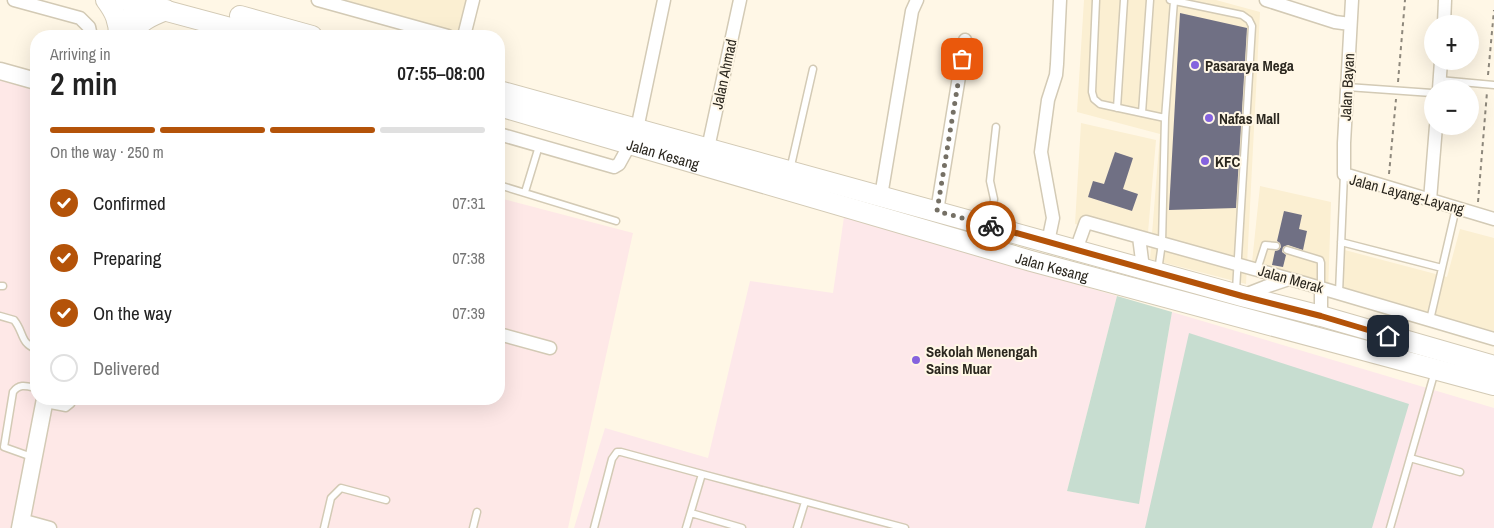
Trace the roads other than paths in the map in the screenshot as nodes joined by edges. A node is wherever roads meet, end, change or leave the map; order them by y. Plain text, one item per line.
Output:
1 (14, 0) edge
2 (106, 0) edge
3 (318, 0) edge
4 (473, 0) edge
5 (664, 0) edge
6 (740, 0) edge
7 (917, 0) edge
8 (1060, 0) edge
9 (1096, 0) edge
10 (1124, 0) edge
11 (1150, 0) edge
12 (1172, 0) edge
13 (1266, 0) edge
14 (1352, 0) edge
15 (1445, 0) edge
16 (131, 1) edge
17 (173, 5) edge
18 (1444, 15) edge
19 (1350, 24) junction
20 (90, 30) edge
21 (119, 30) edge
22 (126, 30) edge
23 (134, 30) edge
24 (226, 30) edge
25 (285, 30) edge
26 (426, 30) edge
27 (466, 30) edge
28 (965, 40) dead end
29 (812, 69) dead end
30 (0, 71) edge
31 (30, 80) edge
32 (1347, 87) junction
33 (1424, 92) edge
34 (505, 93) edge
35 (505, 108) edge
36 (1117, 108) junction
37 (1142, 113) junction
38 (1165, 118) junction
39 (996, 126) dead end
40 (1435, 135) edge
41 (505, 136) edge
42 (630, 145) junction
43 (540, 146) junction
44 (708, 148) junction
45 (790, 171) junction
46 (1344, 174) junction
47 (505, 187) edge
48 (525, 192) junction
49 (881, 196) junction
50 (1430, 200) junction
51 (1456, 208) junction
52 (937, 211) junction
53 (1494, 219) edge
54 (616, 221) dead end
55 (991, 226) junction
56 (1139, 237) junction
57 (1048, 242) junction
58 (1341, 242) junction
59 (1162, 243) junction
60 (1276, 246) dead end
61 (1076, 250) junction
62 (1287, 250) dead end
63 (1238, 264) junction
64 (1442, 268) junction
65 (1150, 270) junction
66 (1257, 270) junction
67 (1290, 279) junction
68 (1321, 288) junction
69 (1339, 293) junction
70 (1239, 295) junction
71 (0, 316) edge
72 (1321, 316) junction
73 (1430, 320) junction
74 (505, 336) edge
75 (1494, 339) edge
76 (30, 347) edge
77 (550, 348) dead end
78 (1438, 360) junction
79 (1494, 366) edge
80 (1494, 385) edge
81 (30, 387) edge
82 (43, 405) edge
83 (57, 405) edge
84 (69, 405) edge
85 (2, 447) edge
86 (34, 457) junction
87 (1410, 458) junction
88 (1460, 472) dead end
89 (702, 474) junction
90 (386, 500) dead end
91 (806, 502) junction
92 (477, 512) dead end
93 (691, 513) junction
94 (21, 524) edge
95 (890, 526) edge
96 (50, 528) edge
97 (324, 528) edge
98 (473, 528) edge
99 (594, 528) edge
100 (686, 528) edge
101 (742, 528) edge
102 (797, 528) edge
103 (906, 528) edge
104 (1390, 528) edge

1 - 20 street
2 - 21 main road
3 - 26 street
4 - 27 street
5 - 42 street
6 - 44 street, Jalan Ahmad
7 - 49 street
8 - 57 street
9 - 36 lane
10 - 36 lane
11 - 37 lane
12 - 38 lane
12 - 63 lane
13 - 19 street
14 - 19 street, Jalan Bayan
15 - 18 street
16 - 17 main road
16 - 22 street
17 - 23 main road
17 - 24 main road
17 - 25 main road
19 - 32 street, Jalan Bayan
28 - 52 street
29 - 45 lane
30 - 31 street
32 - 33 lane
32 - 46 street, Jalan Bayan
34 - 42 main road, Jalan Kesang
35 - 42 main road, Jalan Kesang
36 - 37 lane
37 - 38 lane
38 - 59 lane
39 - 55 lane
40 - 50 street
41 - 43 street
42 - 43 street
42 - 44 main road, Jalan Kesang
42 - 78 main road, Jalan Kesang
43 - 48 lane
44 - 45 main road, Jalan Kesang
45 - 49 main road, Jalan Kesang
46 - 50 street, Jalan Layang-Layang
46 - 58 lane, Jalan Layang-Layang
47 - 48 lane
48 - 54 lane
49 - 52 main road, Jalan Kesang
50 - 51 street, Jalan Layang-Layang
51 - 53 street, Jalan Layang-Layang
51 - 64 lane
52 - 55 main road, Jalan Kesang
55 - 57 main road, Jalan Kesang
56 - 59 street, Jalan Merak
56 - 61 street, Jalan Merak
56 - 65 street
57 - 61 main road, Jalan Kesang
58 - 64 lane
58 - 69 lane, Jalan Layang-Layang
59 - 63 street, Jalan Merak
59 - 65 lane
60 - 66 lane
61 - 65 main road, Jalan Kesang
62 - 68 lane
63 - 66 street, Jalan Merak
63 - 70 lane
64 - 73 lane
65 - 70 main road, Jalan Kesang
66 - 67 street, Jalan Merak
67 - 68 street, Jalan Merak
67 - 70 street
68 - 69 street, Jalan Merak
68 - 72 street
69 - 73 street, Jalan Merak
70 - 72 main road, Jalan Kesang
71 - 76 lane
72 - 78 main road, Jalan Kesang
73 - 75 street, Jalan Merak
74 - 77 street
78 - 79 main road, Jalan Kesang
78 - 80 main road, Jalan Kesang
78 - 87 lane
81 - 85 lane
82 - 86 street
83 - 84 lane
85 - 86 lane
86 - 94 street
87 - 88 lane
87 - 104 lane
89 - 91 lane
89 - 93 lane
89 - 99 lane
90 - 97 lane
91 - 95 lane
91 - 102 lane
92 - 98 lane
93 - 100 lane
93 - 101 lane
94 - 96 street
95 - 103 lane

